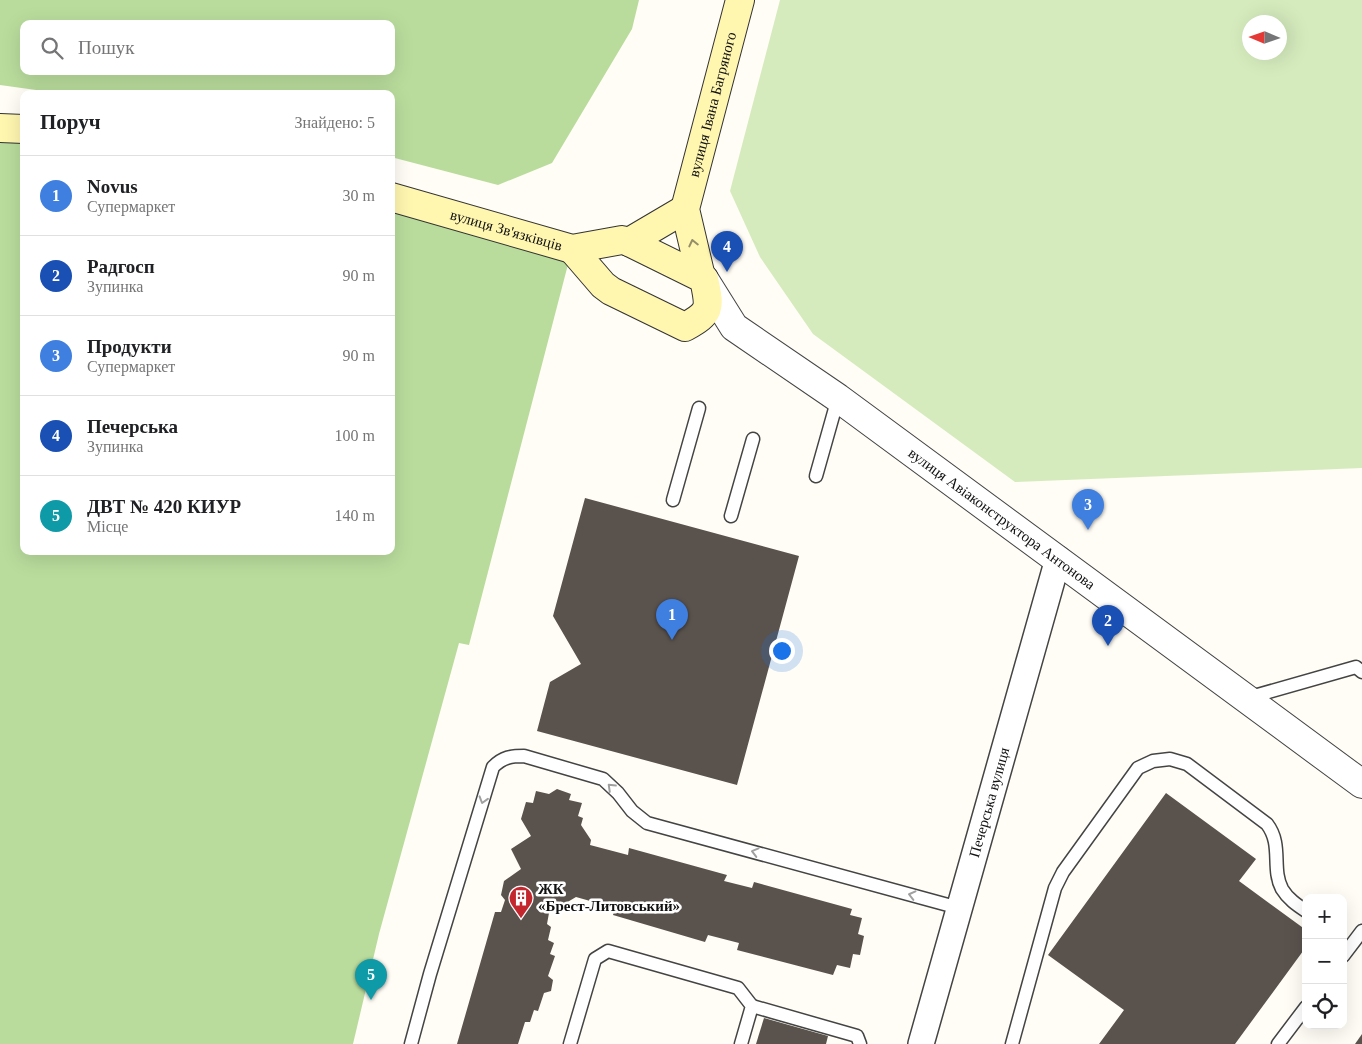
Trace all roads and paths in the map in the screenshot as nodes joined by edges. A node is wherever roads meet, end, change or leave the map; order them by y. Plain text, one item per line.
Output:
1 (740, 0) edge
2 (0, 128) edge
3 (20, 129) edge
4 (395, 198) edge
5 (685, 209) junction
6 (625, 241) junction
7 (572, 249) junction
8 (702, 278) junction
9 (603, 285) junction
10 (685, 326) junction
11 (734, 327) junction
12 (838, 398) junction
13 (699, 408) dead end
14 (753, 439) dead end
15 (816, 476) dead end
16 (673, 500) dead end
17 (731, 516) dead end
18 (1058, 559) junction
19 (1362, 672) edge
20 (1247, 698) junction
21 (1362, 784) edge
22 (959, 908) junction
23 (1302, 908) edge
24 (1362, 931) edge
25 (1348, 941) edge
26 (752, 1006) junction
27 (1302, 1012) edge
28 (411, 1044) edge
29 (570, 1044) edge
30 (741, 1044) edge
31 (860, 1044) edge
32 (921, 1044) edge
33 (1012, 1044) edge
34 (1278, 1044) edge

1 - 5 main road, вулиця Івана Багряного
2 - 3 main road
4 - 7 main road, вулиця Зв'язківців
5 - 6 main road
8 -> 5 main road, вулиця Івана Багряного
6 - 7 main road, вулиця Зв'язківців
6 - 8 main road
6 - 9 main road
7 - 9 main road
8 - 10 main road, вулиця Івана Багряного
8 - 11 street, вулиця Авіаконструктора Антонова
9 - 10 main road
10 - 11 street
11 - 12 street, вулиця Авіаконструктора Антонова
12 - 15 lane
12 - 18 street, вулиця Авіаконструктора Антонова
13 - 16 lane
14 - 17 lane
18 - 20 street, вулиця Авіаконструктора Антонова
18 - 22 street, Печерська вулиця
19 - 20 lane
20 - 21 street, вулиця Авіаконструктора Антонова
22 -> 28 lane
22 - 32 street, Печерська вулиця
23 - 33 lane
24 - 25 lane
26 - 29 lane
26 - 30 lane
26 - 31 lane
27 - 34 lane

